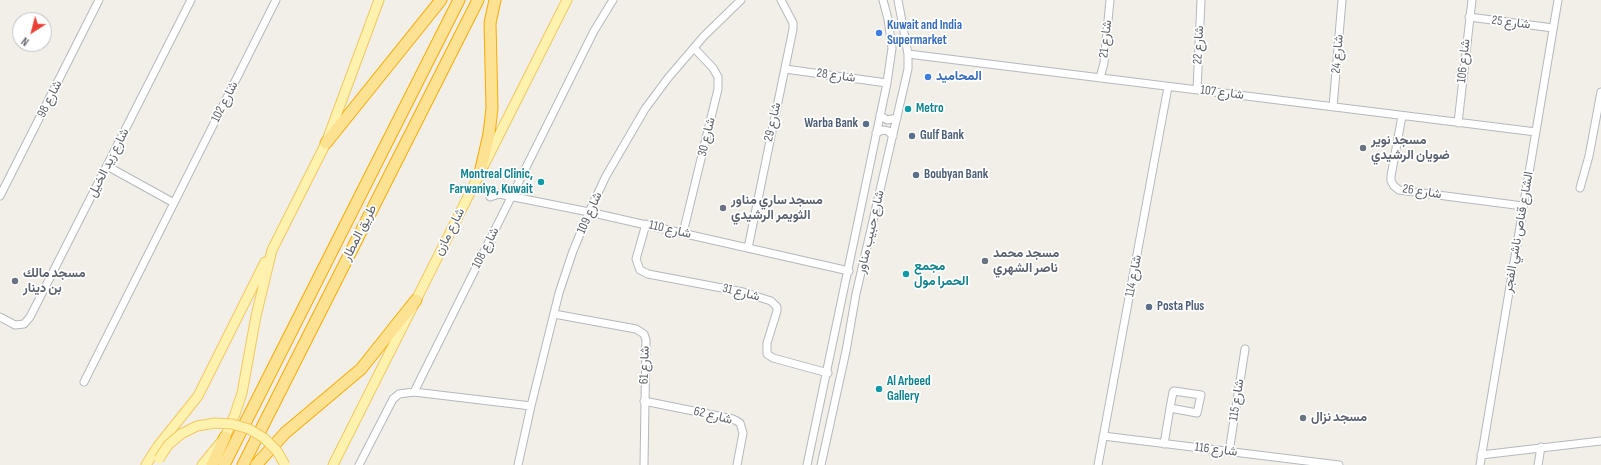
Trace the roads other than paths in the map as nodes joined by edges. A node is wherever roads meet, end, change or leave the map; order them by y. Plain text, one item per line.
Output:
1 (99, 0) edge
2 (191, 0) edge
3 (276, 0) edge
4 (379, 0) edge
5 (441, 0) edge
6 (459, 0) edge
7 (478, 0) edge
8 (495, 0) edge
9 (568, 0) edge
10 (613, 0) edge
11 (741, 0) edge
12 (781, 0) edge
13 (883, 0) edge
14 (898, 0) edge
15 (1110, 0) edge
16 (1201, 0) edge
17 (1342, 0) edge
18 (1472, 0) edge
19 (1558, 0) edge
20 (1469, 18) junction
21 (1553, 28) junction
22 (694, 48) junction
23 (908, 54) junction
24 (785, 69) junction
25 (1100, 78) junction
26 (887, 83) junction
27 (1168, 87) junction
28 (1197, 90) junction
29 (1601, 92) edge
30 (1333, 107) junction
31 (880, 115) junction
32 (1402, 116) junction
33 (897, 118) junction
34 (1458, 123) junction
35 (1536, 132) junction
36 (876, 134) junction
37 (893, 136) junction
38 (326, 143) junction
39 (107, 166) junction
40 (480, 173) junction
41 (1580, 188) dead end
42 (0, 196) edge
43 (490, 197) dead end
44 (512, 197) junction
45 (174, 203) junction
46 (1523, 206) junction
47 (589, 212) junction
48 (646, 224) junction
49 (683, 233) junction
50 (748, 248) junction
51 (272, 250) junction
52 (849, 271) junction
53 (416, 300) junction
54 (841, 305) junction
55 (854, 309) junction
56 (554, 314) junction
57 (0, 317) edge
58 (1245, 349) dead end
59 (828, 373) junction
60 (84, 382) dead end
61 (414, 392) junction
62 (644, 402) junction
63 (531, 406) junction
64 (1170, 408) junction
65 (1103, 436) junction
66 (225, 437) junction
67 (1601, 441) edge
68 (1164, 444) junction
69 (1541, 447) junction
70 (1229, 452) junction
71 (1481, 455) junction
72 (157, 462) edge
73 (146, 465) edge
74 (202, 465) edge
75 (212, 465) edge
76 (224, 465) edge
77 (243, 465) edge
78 (256, 465) edge
79 (285, 465) edge
80 (333, 465) edge
81 (359, 465) edge
82 (518, 465) edge
83 (644, 465) edge
84 (737, 465) edge
85 (807, 465) edge
86 (811, 465) edge
87 (818, 465) edge
88 (821, 465) edge
89 (1098, 465) edge
90 (1339, 465) edge
91 (1480, 465) edge
92 (1538, 465) edge

1 - 42 street, شارع 98
2 - 39 street, شارع زيد الخيل
3 - 45 street, شارع 102
4 - 38 main road
5 - 38 highway
6 - 76 highway, طريق المطار
7 - 77 highway, طريق المطار
8 - 40 highway
9 - 40 main road, شارع مازن
10 - 44 street, شارع 108
11 - 22 street, شارع 109
12 - 24 street, شارع 29
13 - 26 street, شارع حبيب مناور
14 - 23 street, شارع حبيب مناور
15 - 25 street, شارع 21
16 - 28 street, شارع 22
17 - 30 street, شارع 24
18 - 20 street, شارع 106
19 - 21 street, الشارع قناص ناشي الفجر
20 - 21 street, شارع 25
20 - 34 street, شارع 106
21 - 35 street, الشارع قناص ناشي الفجر
22 - 47 street, شارع 109
22 - 49 street, شارع 30
23 - 25 street, شارع 107
23 - 33 street, شارع حبيب مناور
24 - 26 street, شارع 28
24 - 50 street, شارع 29
25 - 27 street, شارع 107
26 - 31 street, شارع حبيب مناور
27 - 28 street, شارع 107
27 - 65 street, شارع 114
28 - 30 street, شارع 107
29 - 41 street
30 - 32 street, شارع 107
31 - 33 street
31 - 36 street, شارع حبيب مناور
32 - 34 street, شارع 107
32 - 46 street, شارع 26
33 - 37 street, شارع حبيب مناور
34 - 35 street, شارع 107
35 - 46 street, الشارع قناص ناشي الفجر
36 - 37 street
36 - 52 street, شارع حبيب مناور
37 - 55 street, شارع حبيب مناور
38 - 51 main road
39 - 45 street
39 - 57 street, شارع زيد الخيل
40 - 53 main road, شارع مازن
43 - 44 street, شارع 110
44 - 47 street, شارع 110
44 - 61 street, شارع 108
45 - 60 street, شارع 102
46 - 71 street, الشارع قناص ناشي الفجر
47 - 48 street, شارع 110
47 - 56 street, شارع 109
48 - 49 street, شارع 110
48 - 59 street, شارع 31
49 - 50 street, شارع 110
50 - 52 street, شارع 110
51 - 66 main road
51 - 73 main road
52 - 54 street, شارع حبيب مناور
53 - 78 highway
53 - 80 main road, شارع مازن
54 - 55 street
54 - 59 street, شارع حبيب مناور
55 - 88 street, شارع حبيب مناور
56 - 62 street, شارع 61
56 - 63 street, شارع 109
58 - 70 street, شارع 115
59 - 85 street, شارع حبيب مناور
61 - 63 street
61 - 81 street
62 - 83 street, شارع 61
62 - 84 street, شارع 62
63 - 82 street, شارع 109
64 - 64 street
64 - 68 street
65 - 68 street, شارع 116
65 - 89 street, شارع 114
66 - 74 main road
66 - 75 highway
67 - 69 street
68 - 70 street, شارع 116
69 - 71 street
69 - 92 street
70 - 90 street, شارع 116
71 - 91 street, الشارع قناص ناشي الفجر
72 - 79 main road, bridge
86 - 87 street

